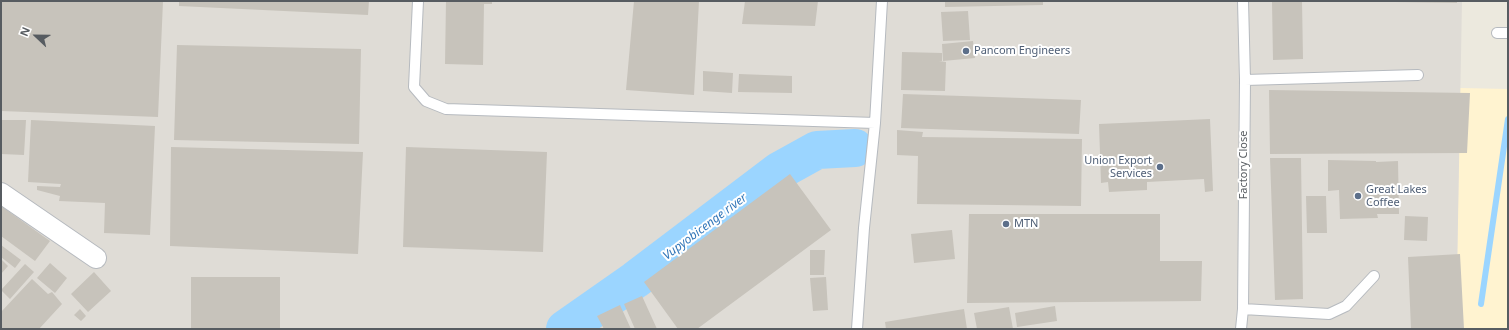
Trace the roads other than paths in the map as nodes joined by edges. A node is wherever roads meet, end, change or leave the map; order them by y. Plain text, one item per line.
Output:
1 (418, 1) edge
2 (882, 1) edge
3 (1243, 1) edge
4 (1497, 33) dead end
5 (1508, 33) edge
6 (1418, 75) dead end
7 (1244, 80) junction
8 (875, 123) junction
9 (1, 193) edge
10 (96, 258) dead end
11 (1374, 276) dead end
12 (1243, 309) junction
13 (858, 329) edge
14 (1241, 329) edge

1 - 8 lane
2 - 8 lane
3 - 7 lane, Factory Close
4 - 5 lane
6 - 7 lane
7 - 12 lane, Factory Close
8 - 13 lane
9 - 10 street
11 - 12 lane
12 - 14 lane, Factory Close

